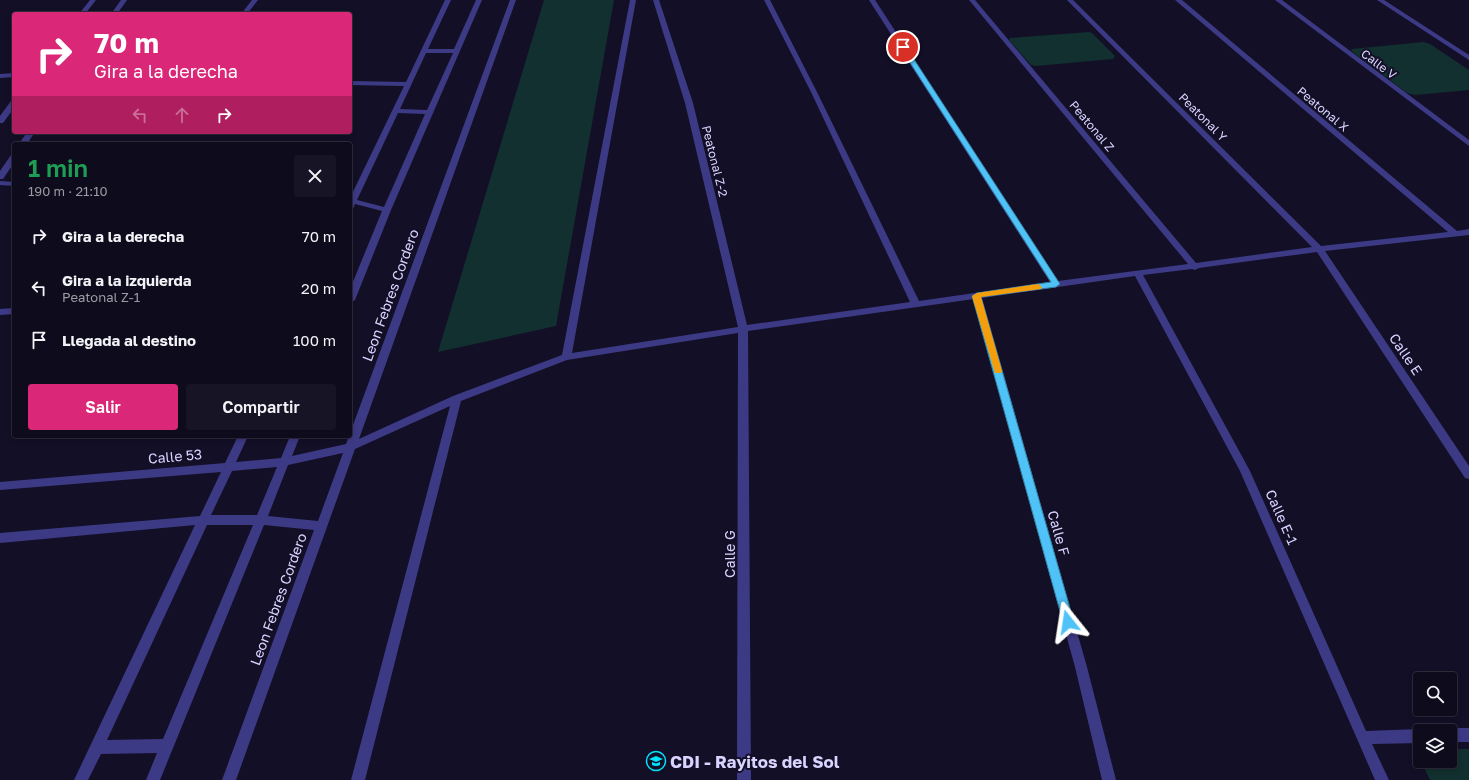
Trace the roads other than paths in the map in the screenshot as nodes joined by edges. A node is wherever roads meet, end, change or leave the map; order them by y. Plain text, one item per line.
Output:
1 (93, 0) edge
2 (124, 0) edge
3 (255, 0) edge
4 (448, 0) edge
5 (479, 0) edge
6 (513, 0) edge
7 (633, 0) edge
8 (656, 0) edge
9 (767, 0) edge
10 (872, 0) edge
11 (972, 0) edge
12 (1070, 0) edge
13 (1178, 0) edge
14 (1278, 0) edge
15 (1380, 0) edge
16 (84, 12) edge
17 (115, 12) edge
18 (246, 12) edge
19 (424, 51) junction
20 (457, 51) junction
21 (1469, 58) edge
22 (12, 75) edge
23 (0, 76) edge
24 (352, 83) edge
25 (409, 84) junction
26 (12, 105) edge
27 (396, 111) junction
28 (430, 112) junction
29 (0, 121) edge
30 (1469, 144) edge
31 (12, 160) edge
32 (0, 177) edge
33 (0, 184) edge
34 (12, 184) edge
35 (352, 184) edge
36 (360, 184) junction
37 (352, 202) edge
38 (352, 204) edge
39 (387, 210) junction
40 (1468, 232) edge
41 (1454, 234) junction
42 (1320, 249) junction
43 (1195, 267) junction
44 (1138, 274) junction
45 (1056, 284) junction
46 (352, 295) edge
47 (977, 296) junction
48 (916, 304) junction
49 (0, 312) edge
50 (12, 312) edge
51 (743, 329) junction
52 (566, 358) junction
53 (457, 399) junction
54 (242, 438) edge
55 (293, 438) edge
56 (350, 447) junction
57 (284, 462) junction
58 (228, 466) junction
59 (1469, 475) edge
60 (0, 486) edge
61 (203, 520) junction
62 (261, 520) junction
63 (320, 526) junction
64 (0, 538) edge
65 (1457, 735) edge
66 (1469, 735) edge
67 (1413, 736) edge
68 (1362, 738) junction
69 (167, 746) junction
70 (96, 747) junction
71 (81, 780) edge
72 (153, 780) edge
73 (229, 780) edge
74 (358, 780) edge
75 (744, 780) edge
76 (1109, 780) edge
77 (1382, 780) edge

1 - 16 street
2 - 17 street
3 - 18 street
4 - 19 street
5 - 20 street
6 - 56 street, Leon Febres Cordero
7 - 52 street
8 - 51 street, Peatonal Z-2
9 - 48 street
10 - 45 street
11 - 43 street, Peatonal Z
12 - 42 street, Peatonal Y
13 - 41 street, Peatonal X
14 - 30 street, Calle V
15 - 21 street
19 - 20 street
19 - 25 street
20 - 28 street
22 - 23 street
24 - 25 street
25 - 27 street
26 - 29 street
27 - 28 street
27 - 36 street
28 - 39 street
31 - 32 street
33 - 34 street
35 - 36 street
36 - 37 street
38 - 39 street
39 - 46 street
40 - 41 street, Calle 53
41 - 42 street, Calle 53
42 - 43 street, Calle 53
42 - 59 street, Calle E
43 - 44 street, Calle 53
44 - 45 street, Calle 53
44 - 68 street, Calle E-1
45 - 47 street, Calle 53
47 - 48 street, Calle 53
47 - 76 street, Calle F
48 - 51 street, Calle 53
49 - 50 street
51 - 52 street, Calle 53
51 - 75 street, Calle G
52 - 53 street, Calle 53
53 - 56 street, Calle 53
53 - 74 street
54 - 58 street
55 - 57 street
56 - 57 street, Calle 53
56 - 63 street, Leon Febres Cordero
57 - 58 street, Calle 53
57 - 62 street
58 - 60 street, Calle 53
58 - 61 street
61 - 62 street
61 - 64 street
61 - 70 street
62 - 63 street
62 - 69 street
63 - 73 street, Leon Febres Cordero
65 - 66 street
67 - 68 street
68 - 77 street, Calle E-1
69 - 70 street
69 - 72 street
70 - 71 street

